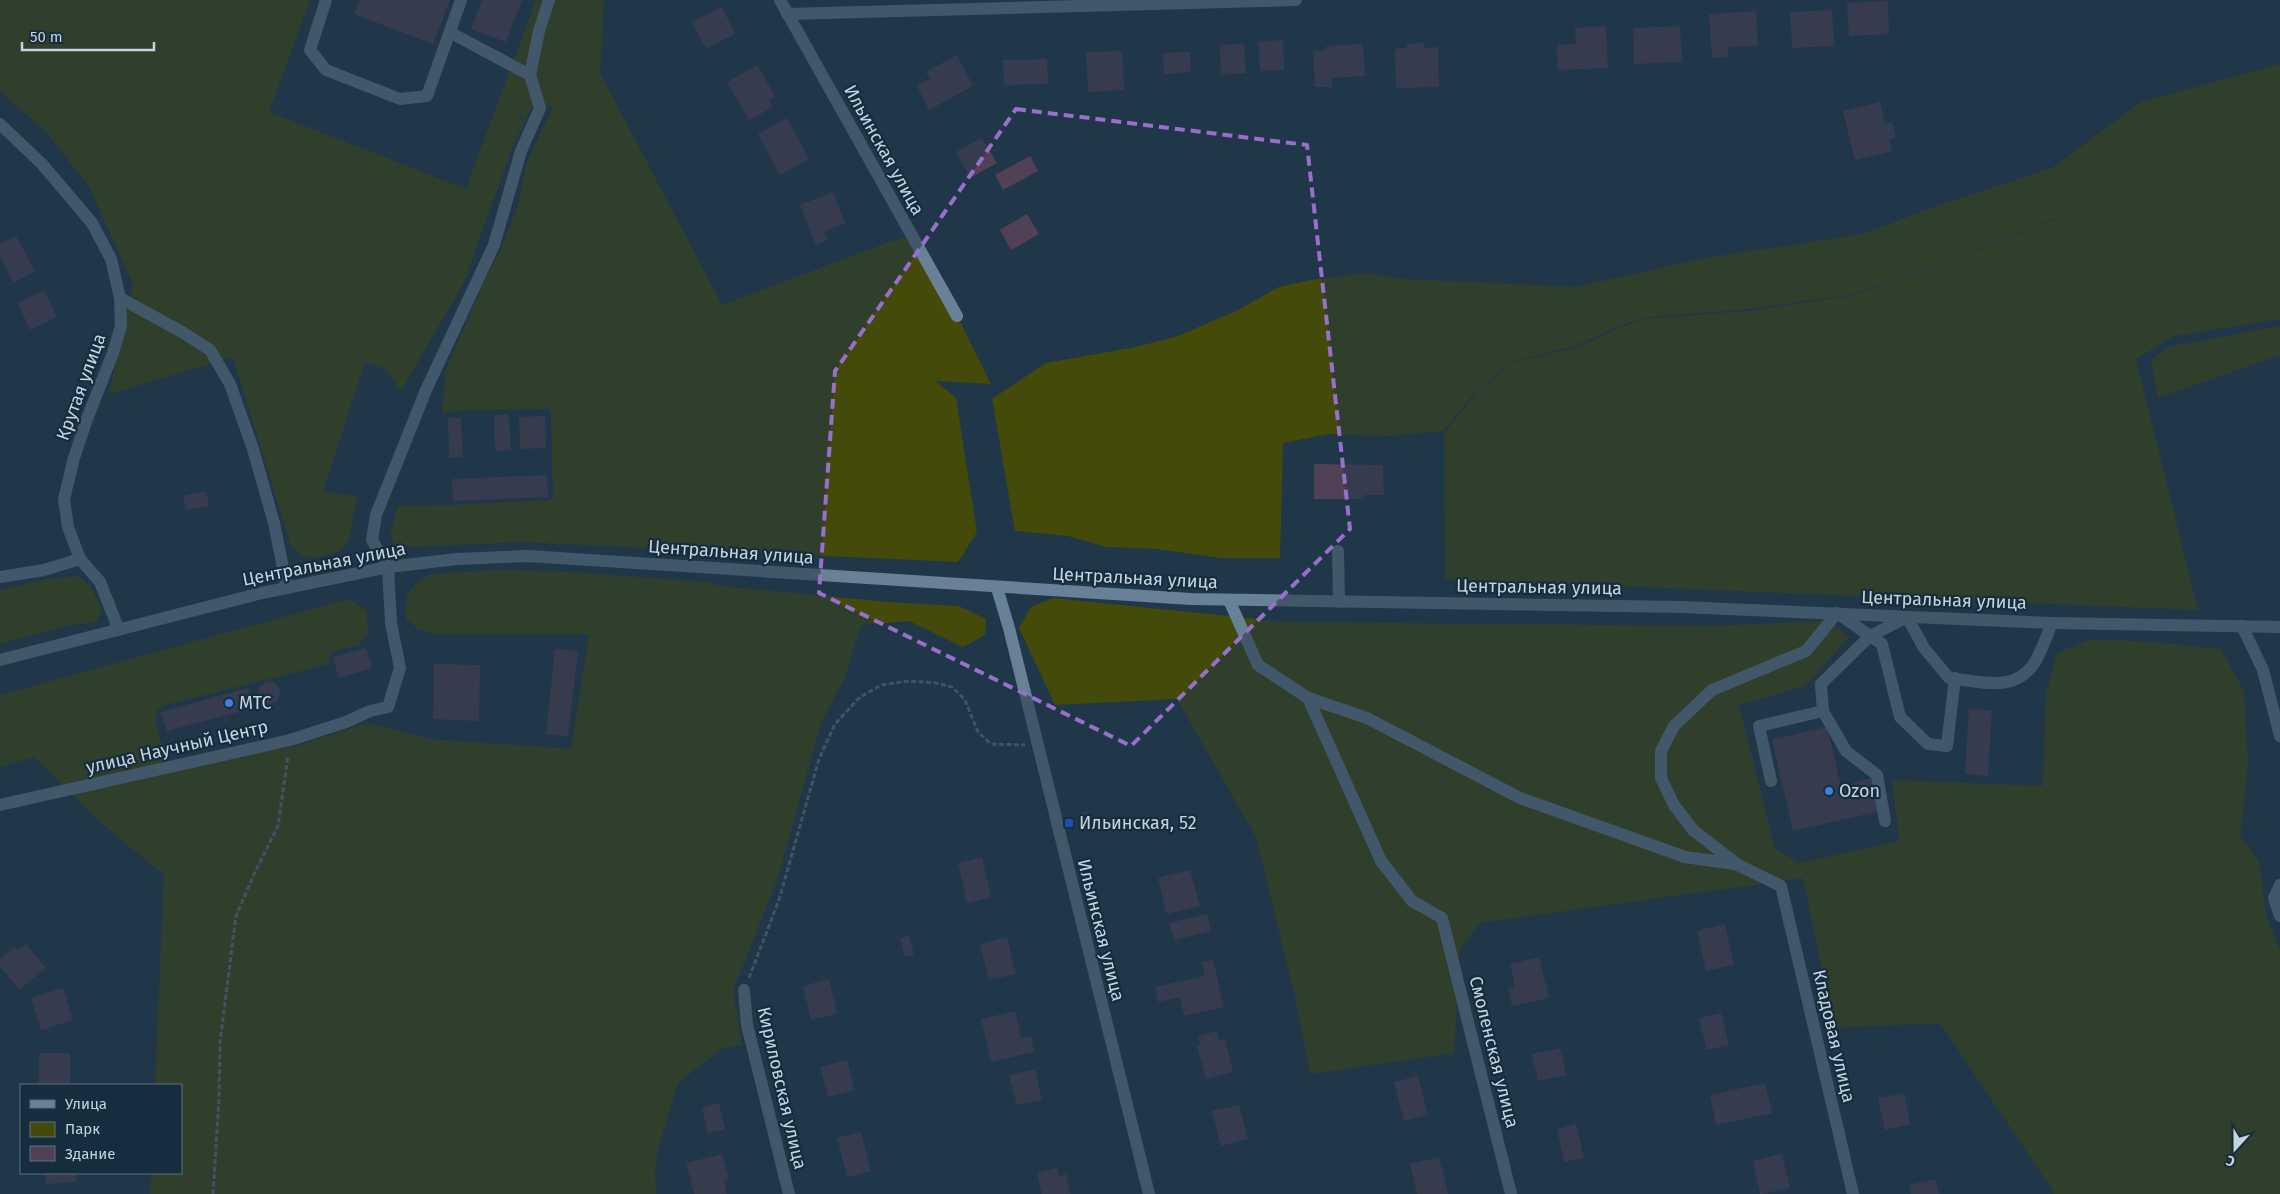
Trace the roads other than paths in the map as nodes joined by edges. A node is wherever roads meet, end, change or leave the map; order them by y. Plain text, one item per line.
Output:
1 (326, 0) edge
2 (461, 0) edge
3 (549, 0) edge
4 (780, 0) edge
5 (1296, 0) edge
6 (788, 14) junction
7 (451, 33) junction
8 (530, 75) junction
9 (0, 124) edge
10 (120, 298) junction
11 (957, 316) dead end
12 (1338, 551) dead end
13 (80, 559) junction
14 (388, 567) junction
15 (0, 577) edge
16 (287, 588) junction
17 (997, 588) junction
18 (1230, 600) junction
19 (1338, 602) junction
20 (1837, 613) junction
21 (1907, 617) junction
22 (2052, 622) junction
23 (2242, 626) junction
24 (2280, 627) edge
25 (119, 630) junction
26 (1870, 636) junction
27 (0, 660) edge
28 (1955, 678) junction
29 (1308, 698) junction
30 (1823, 710) junction
31 (2280, 736) edge
32 (1772, 781) dead end
33 (0, 805) edge
34 (1885, 821) dead end
35 (1738, 865) junction
36 (2280, 885) edge
37 (2280, 916) edge
38 (744, 990) road end
39 (789, 1194) edge
40 (1149, 1194) edge
41 (1511, 1194) edge
42 (1853, 1194) edge

1 - 7 street
2 - 7 street
3 - 8 street
4 - 6 street, Ильинская улица
5 - 6 street
6 - 11 street, Ильинская улица
7 - 8 street
8 - 14 street
9 - 10 street, Крутая улица
10 - 13 street, Крутая улица
10 - 16 street
12 - 19 street
13 - 15 street
13 - 25 street, Крутая улица
14 - 16 street, Центральная улица
14 - 17 street, Центральная улица
14 - 33 street, улица Научный Центр
16 - 25 street, Центральная улица
17 - 18 street, Центральная улица
17 - 40 street, Ильинская улица
18 - 19 street, Центральная улица
18 - 29 street
19 - 20 street, Центральная улица
20 - 21 street, Центральная улица
20 - 26 street
20 - 35 street
21 - 22 street, Центральная улица
21 - 26 street
21 - 28 street
22 - 23 street, Центральная улица
22 - 28 street
23 - 24 street, Центральная улица
23 - 31 street
25 - 27 street, Центральная улица
26 - 28 street
26 - 30 street
29 - 35 street
29 - 41 street, Смоленская улица
30 - 32 street
30 - 34 street
35 - 42 street, Кладовая улица
36 - 37 street
38 - 39 street, Кириловская улица

